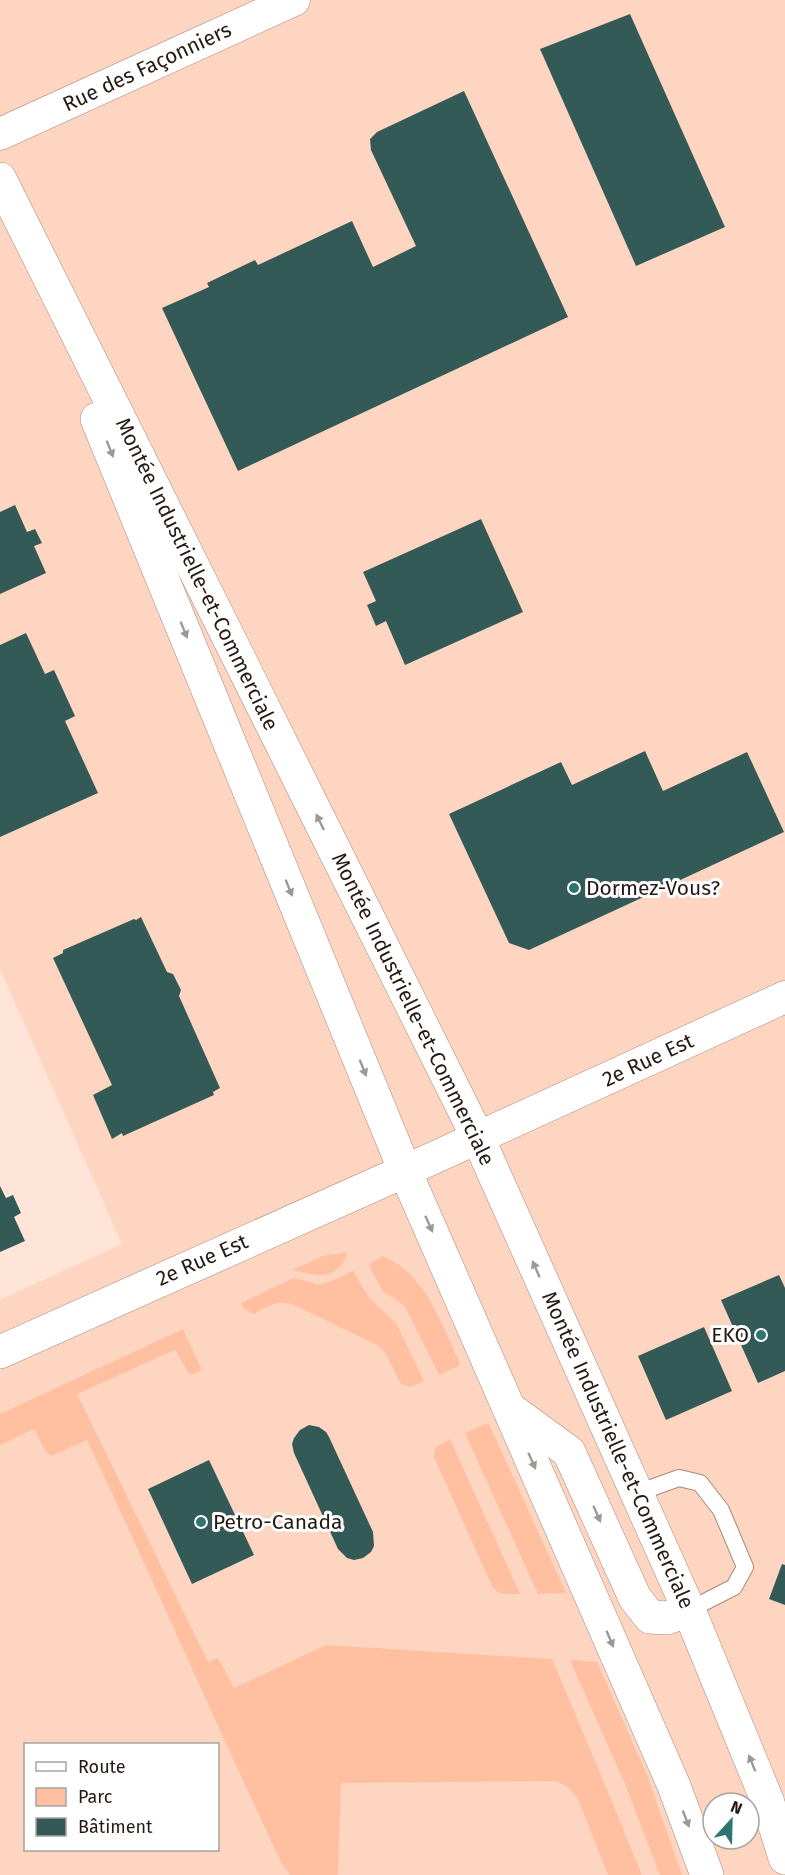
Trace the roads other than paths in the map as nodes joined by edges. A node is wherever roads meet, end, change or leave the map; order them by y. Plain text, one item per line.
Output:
1 (294, 0) edge
2 (0, 134) edge
3 (0, 180) edge
4 (785, 997) edge
5 (478, 1138) junction
6 (405, 1171) junction
7 (0, 1352) edge
8 (509, 1408) junction
9 (637, 1492) junction
10 (689, 1610) junction
11 (785, 1858) edge
12 (708, 1875) edge

1 - 2 street, Rue des Façonniers
5 -> 3 main road, Montée Industrielle-et-Commerciale
3 -> 6 main road, Montée Industrielle-et-Commerciale
4 - 5 street, 2e Rue Est
5 - 6 street, 2e Rue Est
9 -> 5 main road, Montée Industrielle-et-Commerciale
6 - 7 main road, 2e Rue Est
6 -> 8 main road, Montée Industrielle-et-Commerciale
8 -> 10 main road
8 -> 12 main road, Montée Industrielle-et-Commerciale
9 - 10 main road, Montée Industrielle-et-Commerciale
9 - 10 lane
11 -> 10 main road, Montée Industrielle-et-Commerciale

